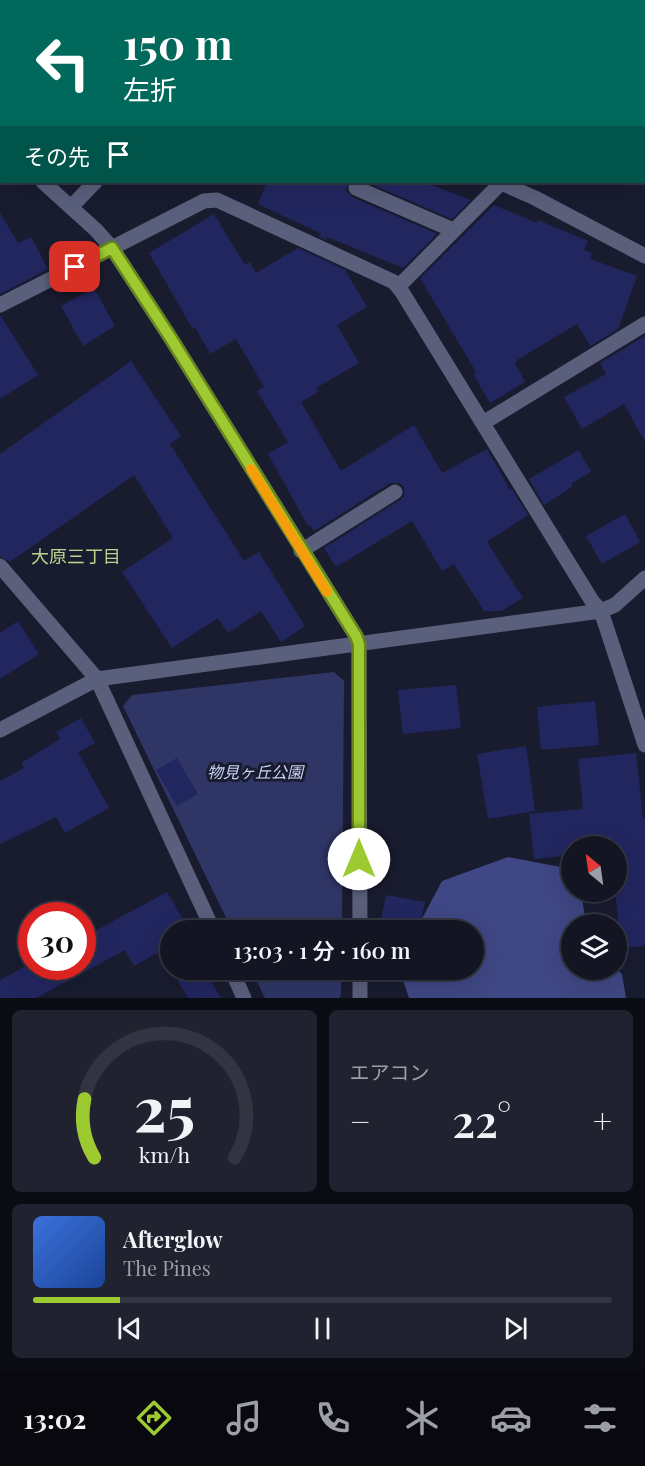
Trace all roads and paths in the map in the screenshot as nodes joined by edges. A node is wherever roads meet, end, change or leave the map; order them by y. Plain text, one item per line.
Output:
1 (44, 183) edge
2 (94, 183) edge
3 (499, 183) edge
4 (502, 183) edge
5 (356, 188) dead end
6 (71, 207) junction
7 (453, 230) junction
8 (112, 248) junction
9 (645, 256) edge
10 (398, 287) junction
11 (0, 305) edge
12 (645, 324) edge
13 (483, 423) junction
14 (395, 492) dead end
15 (301, 551) junction
16 (0, 566) edge
17 (645, 578) edge
18 (601, 611) junction
19 (359, 644) junction
20 (97, 679) junction
21 (0, 730) edge
22 (645, 745) edge
23 (208, 920) edge
24 (360, 920) edge
25 (236, 980) edge
26 (360, 980) edge
27 (244, 998) edge
28 (360, 998) edge

1 - 6 street
2 - 6 street
3 - 7 street
4 - 9 street
5 - 7 street
6 - 8 street
7 - 10 street
8 - 10 street
8 - 11 street
8 - 15 street
10 - 13 street
12 - 13 street
13 - 18 street
14 - 15 street
15 - 19 street
16 - 20 street
17 - 18 street
18 - 19 street
18 - 22 street
19 - 20 street
19 - 24 street
20 - 21 street
20 - 23 street
25 - 27 street
26 - 28 street

